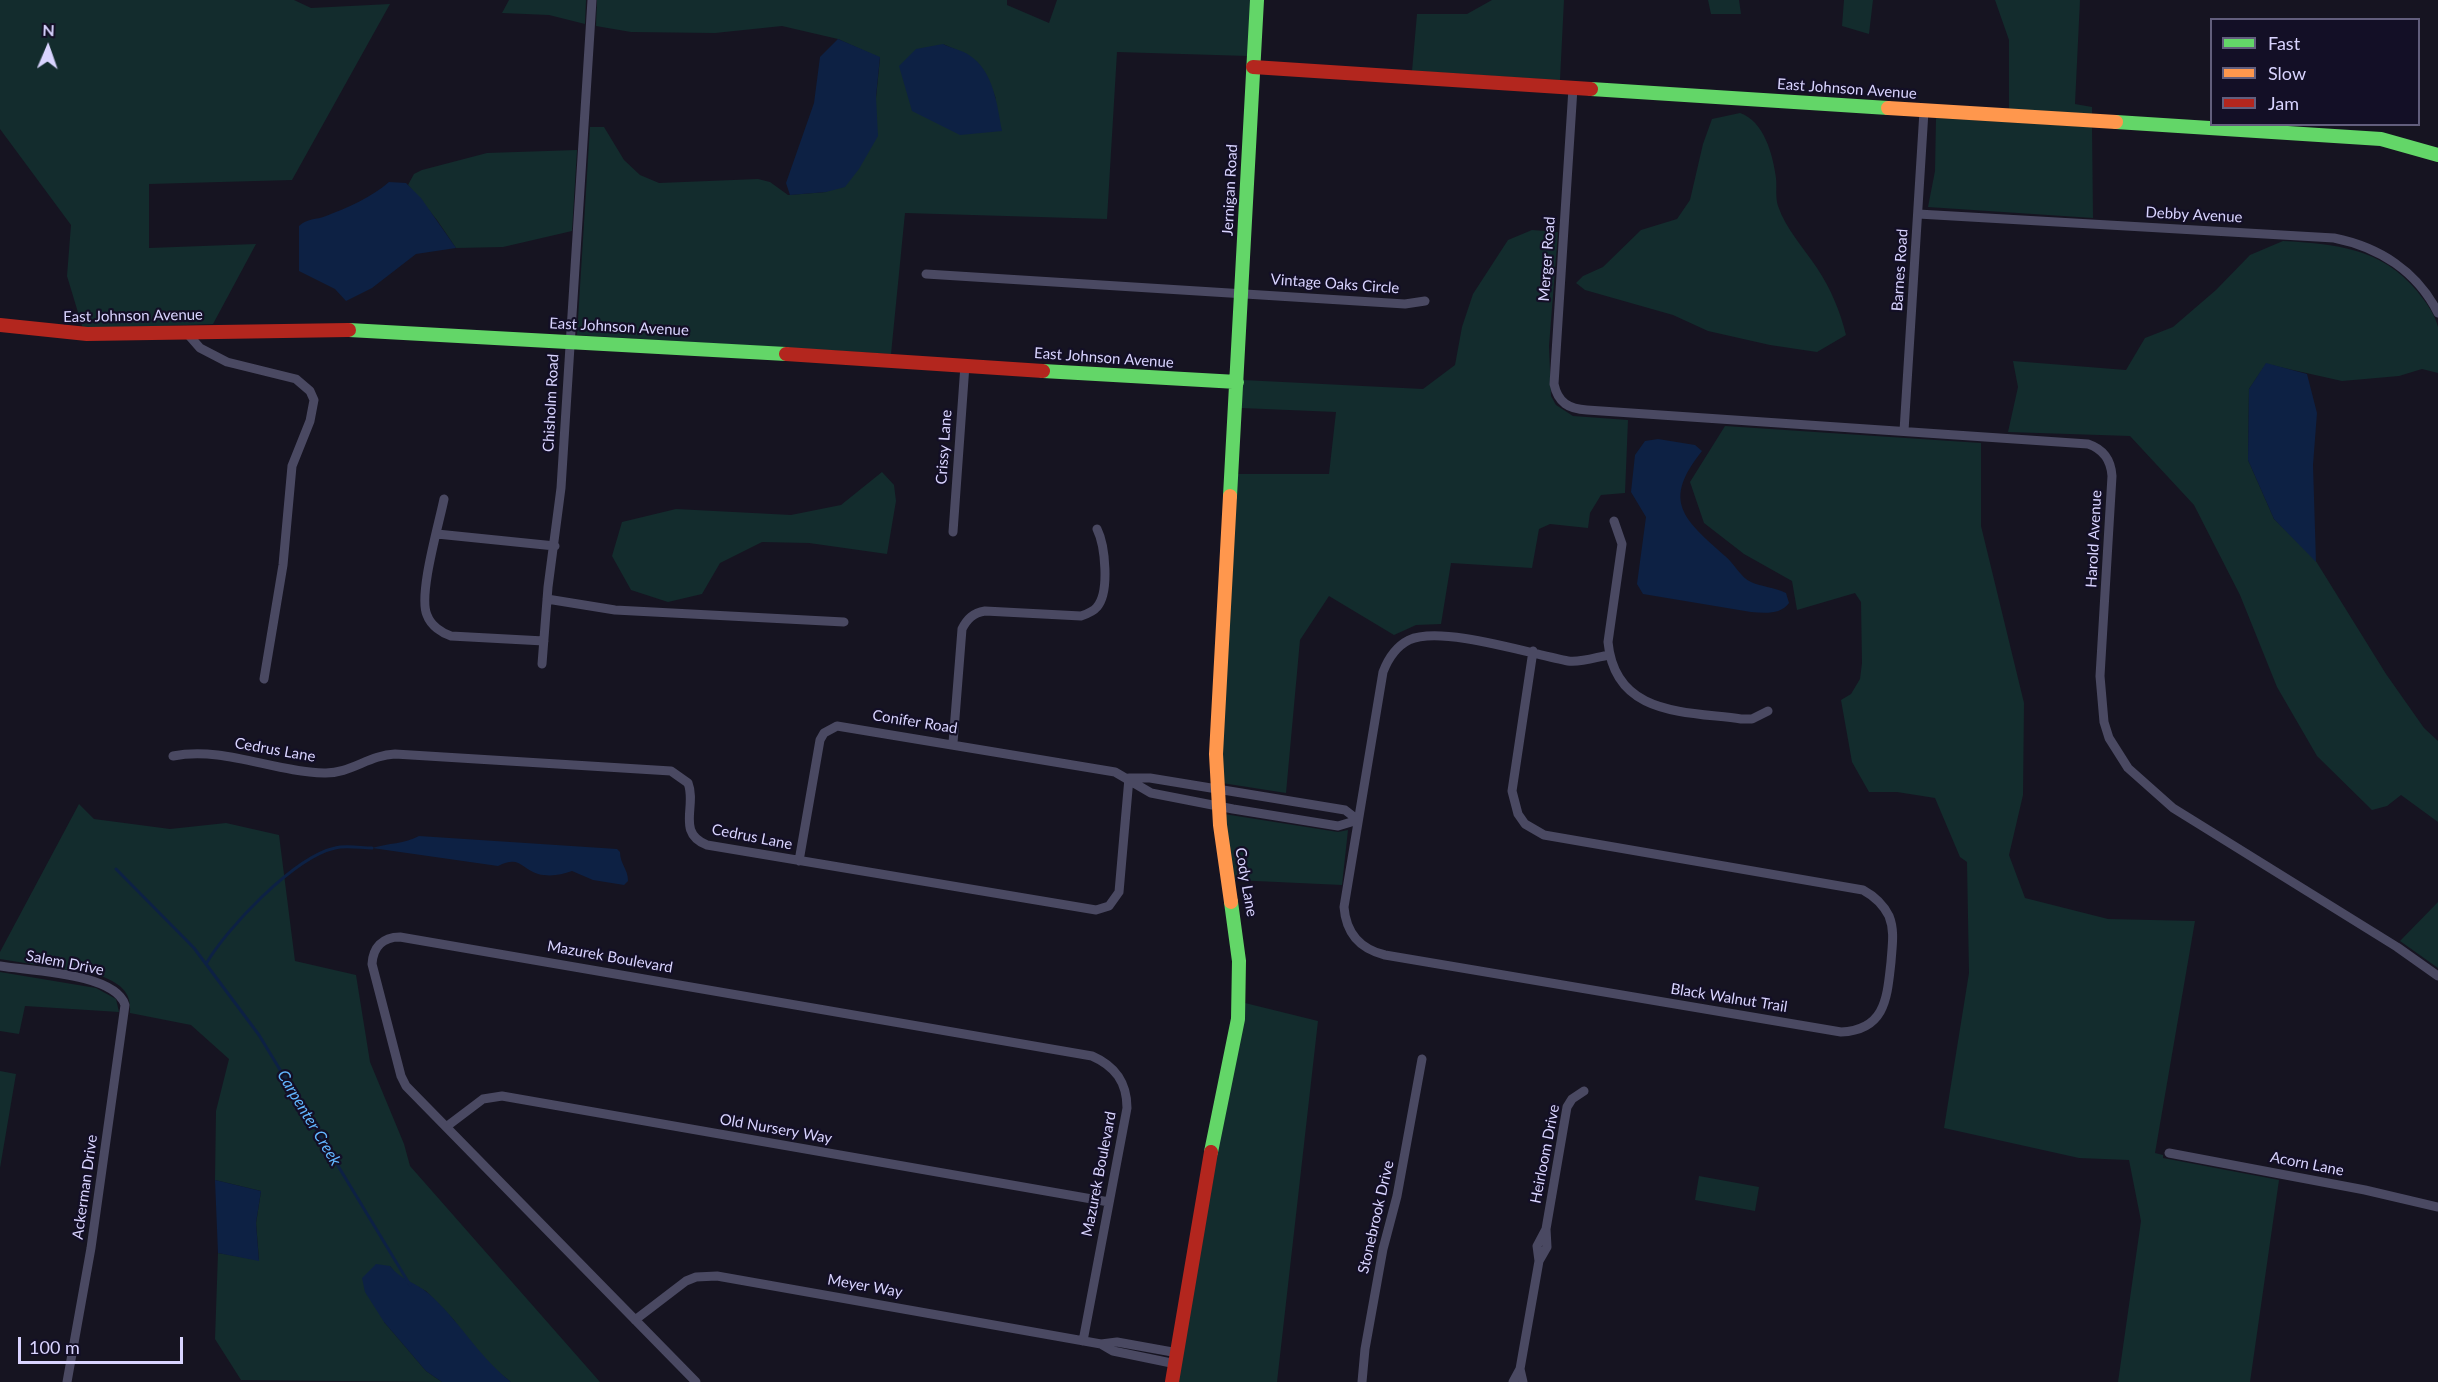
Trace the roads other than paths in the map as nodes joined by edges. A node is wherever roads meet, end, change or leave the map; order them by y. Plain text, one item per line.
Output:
1 (592, 0) edge
2 (1257, 0) edge
3 (1253, 67) junction
4 (1573, 88) junction
5 (1924, 111) junction
6 (2438, 155) edge
7 (1918, 214) junction
8 (926, 274) dead end
9 (1242, 292) junction
10 (1425, 301) dead end
11 (2438, 313) edge
12 (0, 325) edge
13 (186, 332) junction
14 (571, 341) junction
15 (965, 365) junction
16 (1237, 382) junction
17 (1587, 410) joint
18 (1904, 431) junction
19 (444, 499) dead end
20 (1614, 521) dead end
21 (1097, 529) dead end
22 (953, 532) dead end
23 (437, 534) junction
24 (555, 546) junction
25 (547, 599) junction
26 (844, 622) dead end
27 (544, 641) junction
28 (1533, 651) junction
29 (1610, 655) junction
30 (542, 664) dead end
31 (264, 679) dead end
32 (1768, 711) dead end
33 (953, 743) junction
34 (173, 756) dead end
35 (1129, 778) junction
36 (1217, 789) junction
37 (1218, 805) junction
38 (1358, 820) junction
39 (799, 861) junction
40 (0, 966) edge
41 (2438, 976) edge
42 (122, 996) joint
43 (1422, 1059) dead end
44 (1584, 1091) dead end
45 (446, 1127) junction
46 (2169, 1153) dead end
47 (1109, 1202) junction
48 (2438, 1207) edge
49 (636, 1320) junction
50 (1083, 1341) junction
51 (1177, 1359) junction
52 (1520, 1369) junction
53 (67, 1382) edge
54 (696, 1382) edge
55 (1172, 1382) edge
56 (1362, 1382) edge
57 (1513, 1382) edge
58 (1523, 1382) edge

1 - 14 street, Chisholm Road
2 - 3 main road, Jernigan Road
3 - 4 main road, East Johnson Avenue
3 - 9 main road, Jernigan Road
4 - 5 main road, East Johnson Avenue
4 - 17 street, Merger Road
5 - 6 main road, East Johnson Avenue
5 - 7 street, Barnes Road
7 - 11 street, Debby Avenue
7 - 18 street, Barnes Road
8 - 9 street, Vintage Oaks Circle
9 - 10 street, Vintage Oaks Circle
9 - 16 main road, Jernigan Road
12 - 13 main road, East Johnson Avenue
13 - 14 main road, East Johnson Avenue
13 - 31 street
14 - 15 main road, East Johnson Avenue
14 - 24 street, Chisholm Road
15 - 16 main road, East Johnson Avenue
15 - 22 street, Crissy Lane
16 - 36 main road, Cody Lane
17 - 18 street, Harold Avenue
18 - 41 street, Harold Avenue
19 - 23 street
20 - 29 street
21 - 33 street
23 - 24 street
23 - 27 street
24 - 25 street, Chisholm Road
25 - 26 street
25 - 27 street, Chisholm Road
27 - 30 street, Chisholm Road
28 - 29 street, Black Walnut Trail
28 - 38 street, Black Walnut Trail
28 - 38 street, Black Walnut Trail
29 - 32 street
33 - 35 street, Conifer Road
33 - 39 street, Conifer Road
34 - 39 street, Cedrus Lane
35 - 36 street, Conifer Road
35 - 37 street, Conifer Road
35 - 39 street, Cedrus Lane
36 - 37 main road, Cody Lane
36 - 38 street, Conifer Road
37 - 38 street, Conifer Road
37 - 51 main road, Cody Lane
40 - 42 street, Salem Drive
42 - 53 street, Ackerman Drive
43 - 56 street, Stonebrook Drive
44 - 52 street, Heirloom Drive
45 - 47 street, Old Nursery Way
45 - 47 street, Mazurek Boulevard
45 - 49 street, Mazurek Boulevard
46 - 48 street, Acorn Lane
47 - 50 street, Mazurek Boulevard
49 - 50 street, Meyer Way
49 - 54 street, Mazurek Boulevard
50 - 51 street, Meyer Way
51 - 55 main road, Cody Lane
52 - 57 street, Heirloom Drive
52 - 58 street, Heirloom Drive

